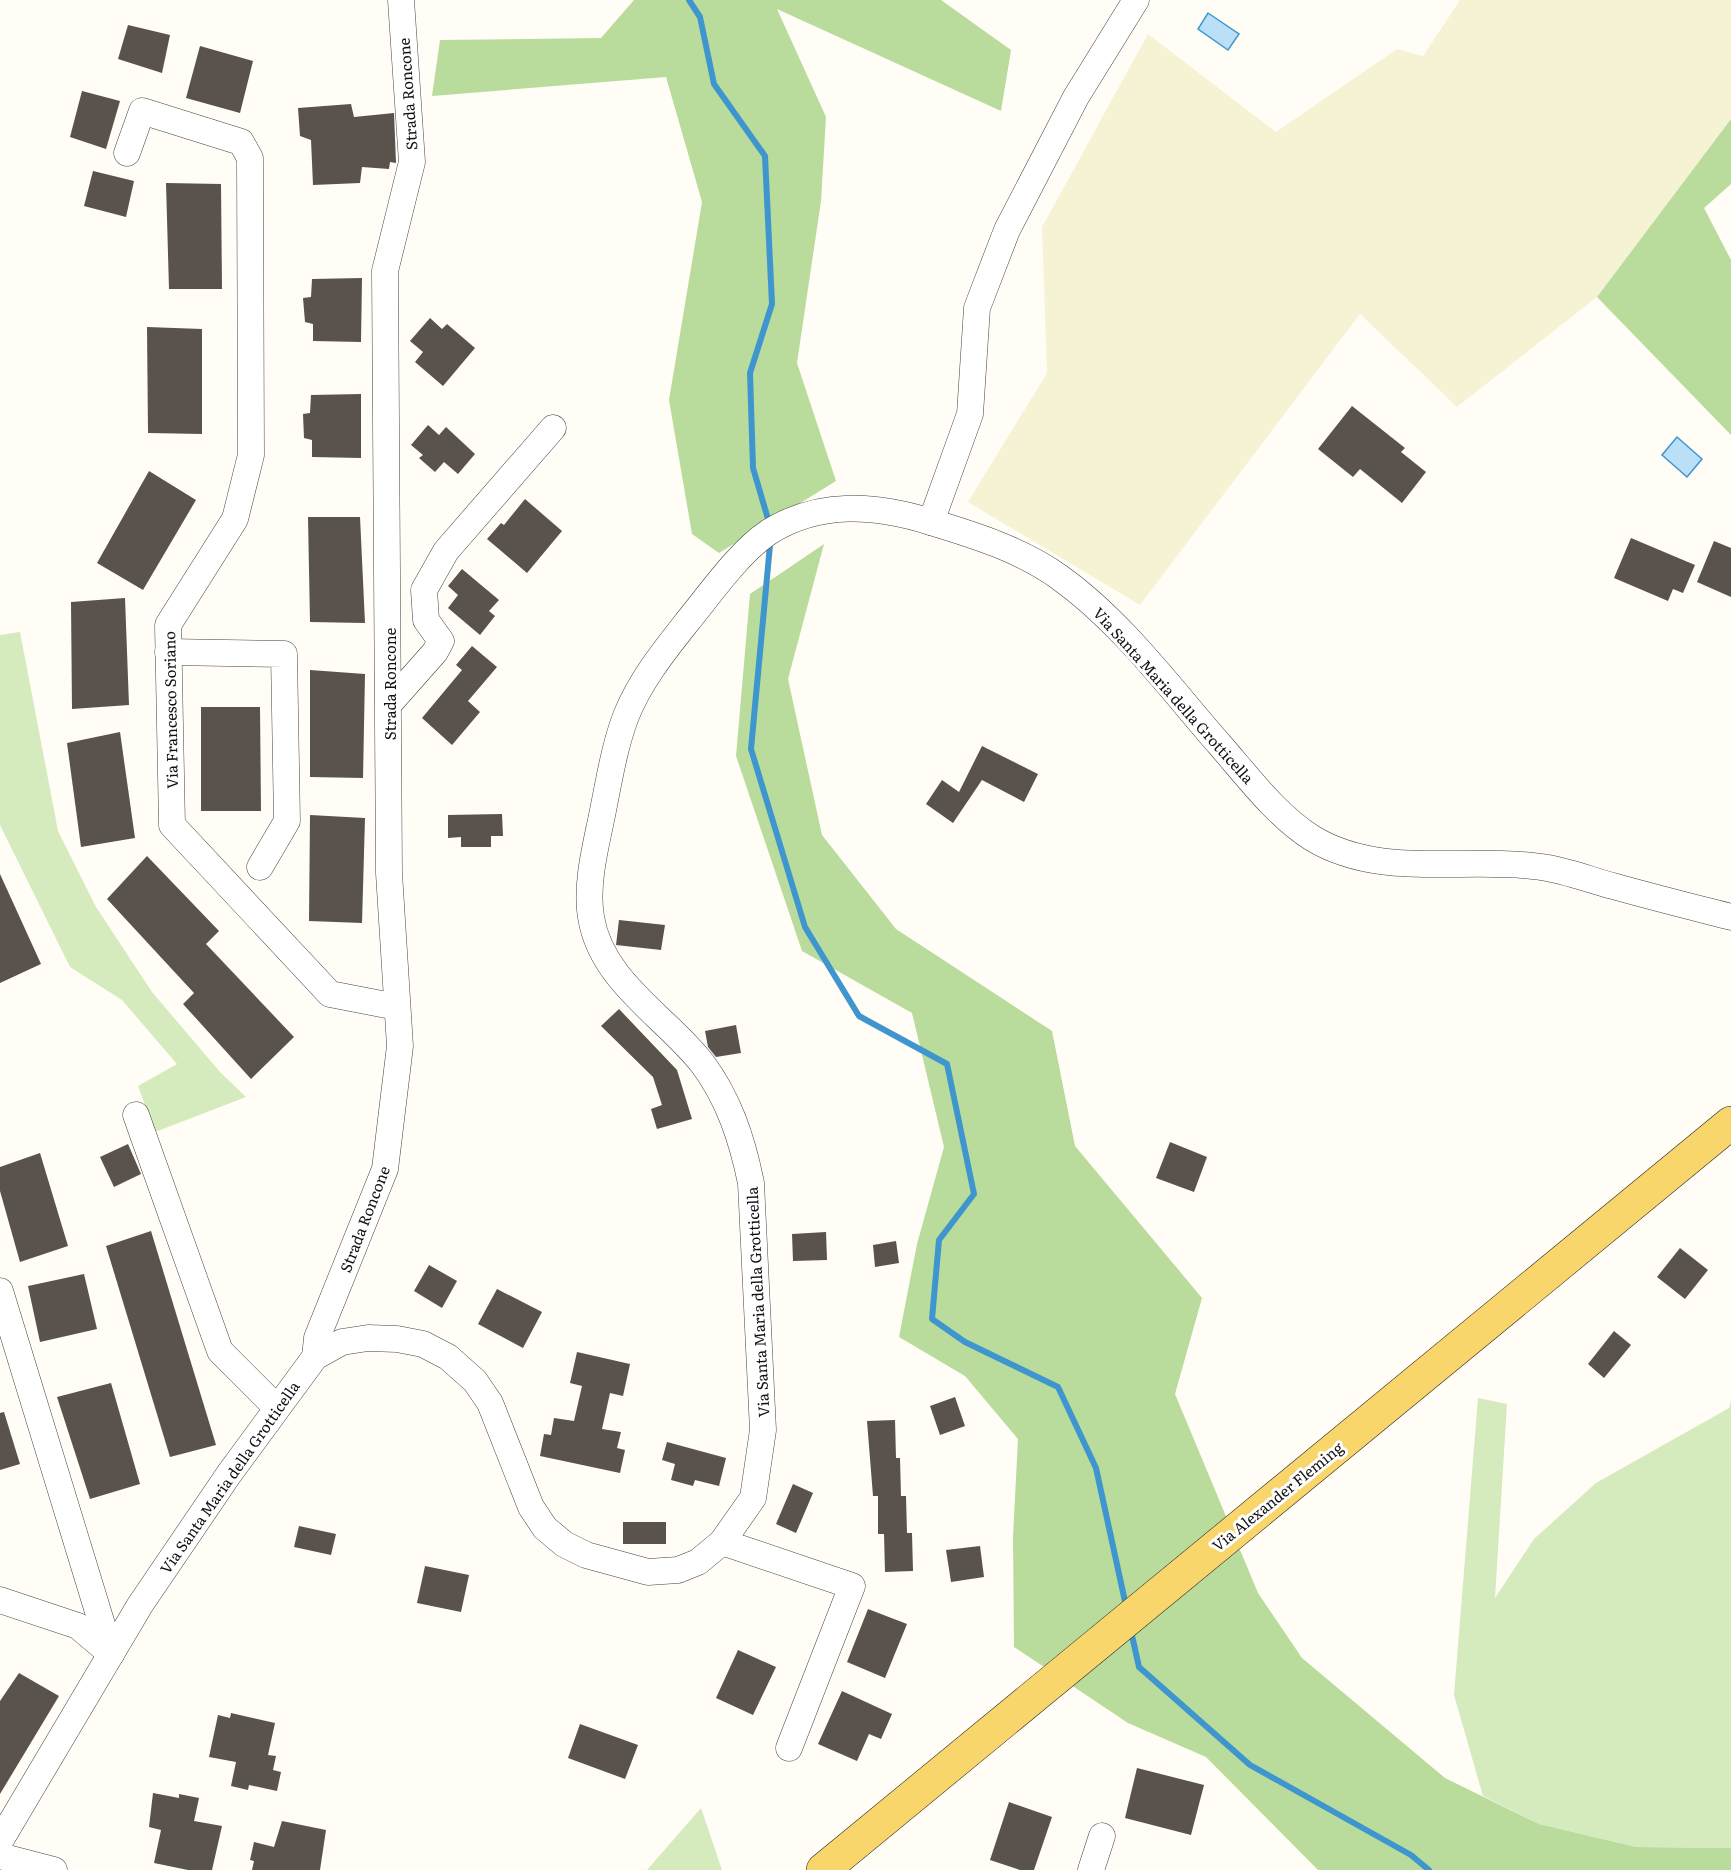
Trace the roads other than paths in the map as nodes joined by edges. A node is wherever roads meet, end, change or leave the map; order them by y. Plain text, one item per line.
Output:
1 (401, 0) edge
2 (1136, 0) edge
3 (127, 153) dead end
4 (554, 429) dead end
5 (932, 522) junction
6 (168, 652) junction
7 (389, 704) junction
8 (260, 867) dead end
9 (1731, 917) edge
10 (397, 1007) junction
11 (136, 1115) dead end
12 (1731, 1123) edge
13 (0, 1291) edge
14 (315, 1357) junction
15 (276, 1407) junction
16 (722, 1542) junction
17 (0, 1600) edge
18 (111, 1654) junction
19 (789, 1748) dead end
20 (1102, 1836) dead end
21 (0, 1841) edge
22 (0, 1856) edge
23 (54, 1870) edge
24 (824, 1870) edge
25 (1091, 1870) edge

1 - 7 street, Strada Roncone
2 - 5 street
3 - 6 street, Via Francesco Soriano
4 - 7 street
5 - 9 street, Via Santa Maria della Grotticella
5 - 16 street, Via Santa Maria della Grotticella
6 - 8 street
6 - 10 street, Via Francesco Soriano
7 - 10 street, Strada Roncone
10 - 14 street, Strada Roncone
11 - 15 street
12 - 24 main road, Via Alexander Fleming
13 - 18 street
14 - 15 street, Via Santa Maria della Grotticella
14 - 16 street, Via Santa Maria della Grotticella
15 - 18 street, Via Santa Maria della Grotticella
16 - 19 street
17 - 18 street
18 - 21 street, Via Santa Maria della Grotticella
20 - 25 street
22 - 23 street

